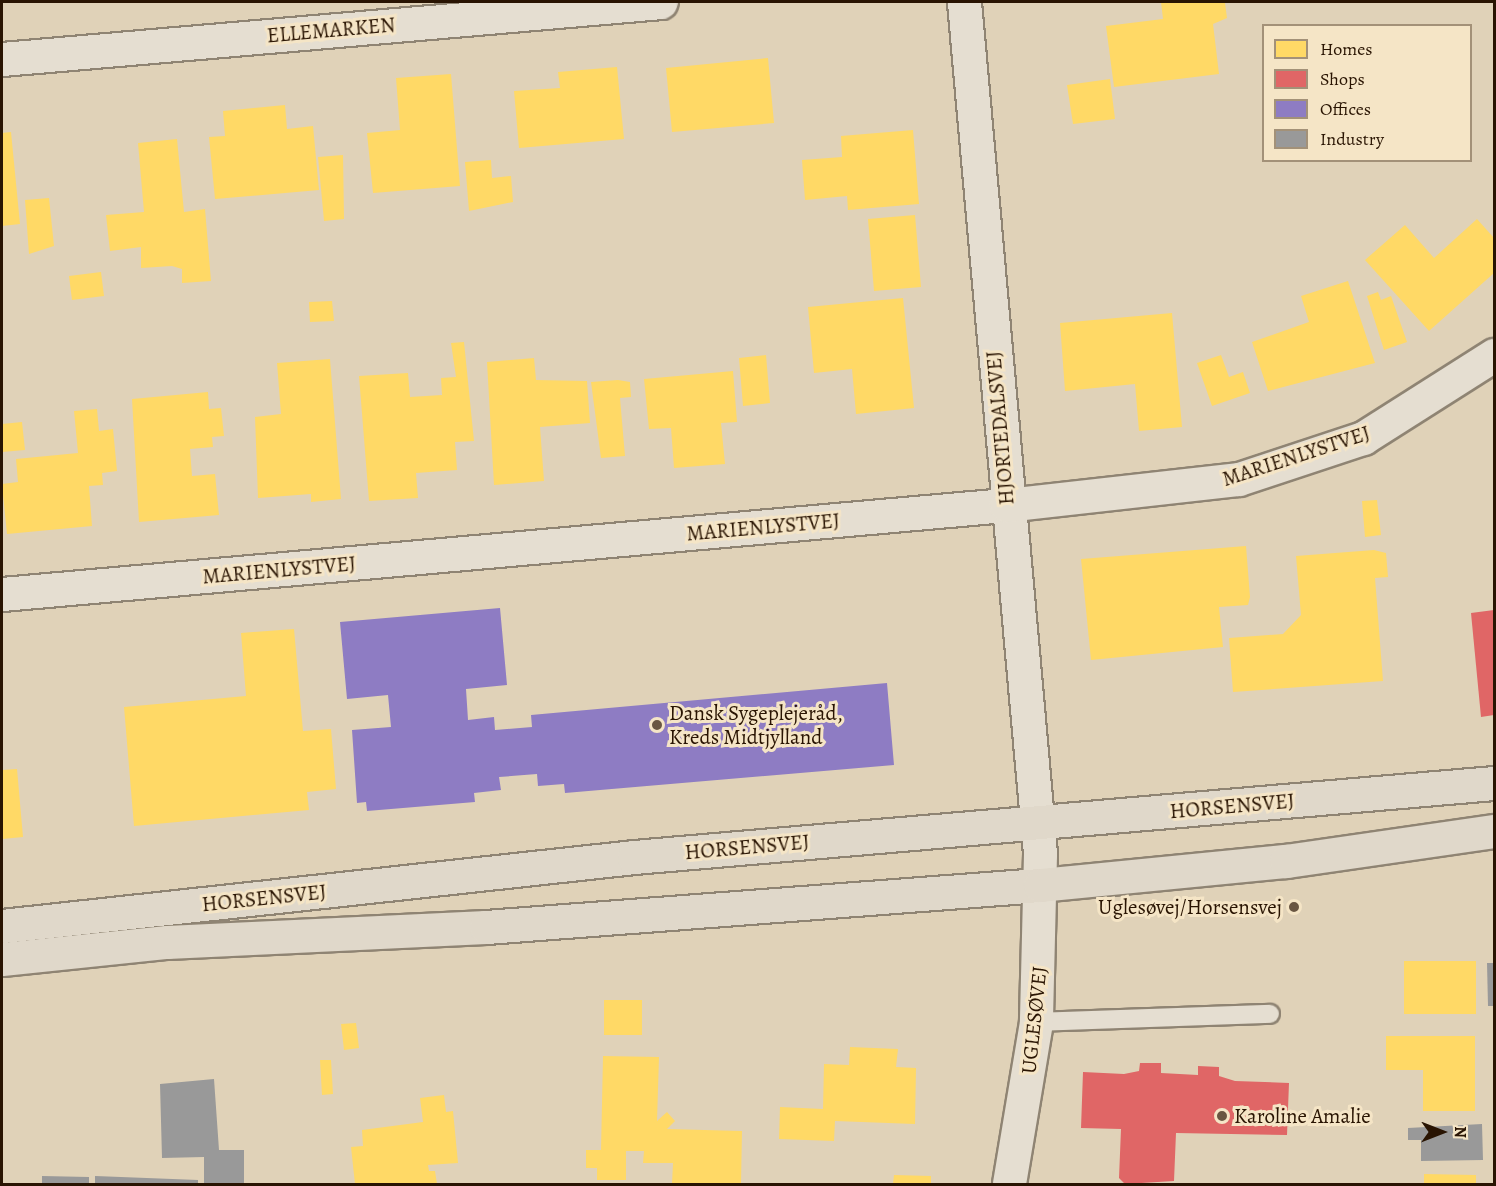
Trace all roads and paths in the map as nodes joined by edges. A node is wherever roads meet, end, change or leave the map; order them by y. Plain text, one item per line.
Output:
1 (661, 2) edge
2 (964, 2) edge
3 (2, 59) edge
4 (1494, 355) edge
5 (1006, 505) junction
6 (2, 594) edge
7 (1494, 783) edge
8 (1494, 831) edge
9 (1039, 854) junction
10 (2, 926) edge
11 (2, 959) edge
12 (1270, 1014) dead end
13 (1036, 1022) junction
14 (1009, 1185) edge

1 - 3 street, ELLEMARKEN
2 - 5 street, HJORTEDALSVEJ
4 - 5 street, MARIENLYSTVEJ
5 - 6 street, MARIENLYSTVEJ
5 - 9 street, HJORTEDALSVEJ
7 - 9 main road, HORSENSVEJ
8 - 9 main road, HORSENSVEJ
9 - 10 main road, HORSENSVEJ
9 - 11 main road, HORSENSVEJ
9 - 13 street, UGLESØVEJ
12 - 13 lane
13 - 14 street, UGLESØVEJ

